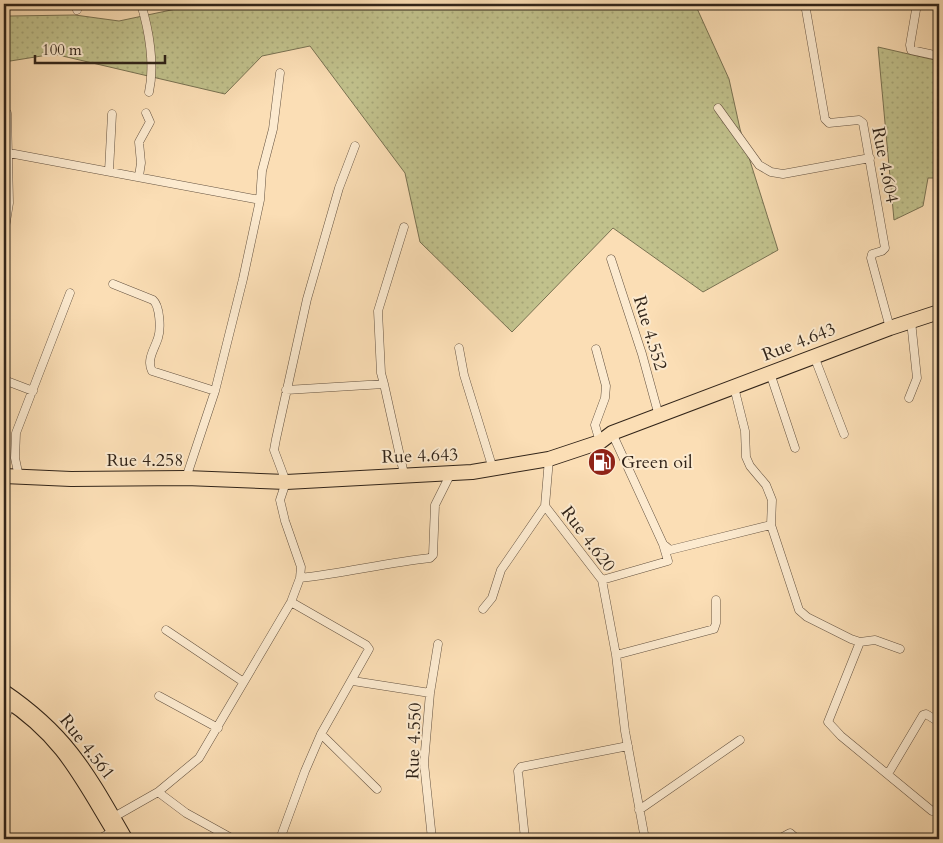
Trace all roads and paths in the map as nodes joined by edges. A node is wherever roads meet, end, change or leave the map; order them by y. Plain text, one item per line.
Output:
1 (141, 4) edge
2 (805, 4) edge
3 (917, 4) edge
4 (939, 56) edge
5 (280, 73) dead end
6 (149, 92) dead end
7 (718, 108) dead end
8 (7, 113) dead end
9 (112, 114) dead end
10 (146, 114) dead end
11 (355, 146) dead end
12 (9, 153) junction
13 (870, 158) junction
14 (109, 171) junction
15 (139, 176) junction
16 (260, 200) junction
17 (6, 203) edge
18 (404, 227) dead end
19 (4, 234) edge
20 (611, 259) dead end
21 (113, 284) dead end
22 (70, 293) dead end
23 (939, 312) edge
24 (912, 321) junction
25 (890, 328) junction
26 (459, 348) dead end
27 (596, 349) dead end
28 (814, 356) junction
29 (770, 373) junction
30 (4, 380) edge
31 (384, 384) junction
32 (734, 387) junction
33 (33, 390) junction
34 (286, 390) junction
35 (215, 391) junction
36 (909, 398) dead end
37 (659, 416) junction
38 (612, 433) junction
39 (844, 434) dead end
40 (600, 442) junction
41 (795, 448) dead end
42 (548, 459) junction
43 (493, 469) junction
44 (451, 473) junction
45 (404, 474) junction
46 (186, 478) junction
47 (8, 479) edge
48 (286, 482) junction
49 (546, 506) junction
50 (771, 525) junction
51 (663, 544) junction
52 (300, 578) junction
53 (602, 580) junction
54 (716, 600) dead end
55 (291, 602) junction
56 (483, 609) dead end
57 (166, 630) dead end
58 (860, 642) junction
59 (438, 644) dead end
60 (900, 649) dead end
61 (616, 655) junction
62 (242, 681) junction
63 (353, 681) junction
64 (4, 690) edge
65 (430, 693) junction
66 (159, 696) dead end
67 (7, 702) edge
68 (4, 722) edge
69 (939, 722) edge
70 (218, 728) junction
71 (321, 734) junction
72 (740, 740) dead end
73 (628, 746) junction
74 (888, 774) junction
75 (377, 789) dead end
76 (158, 792) junction
77 (639, 810) junction
78 (932, 811) dead end
79 (114, 816) junction
80 (114, 836) edge
81 (99, 839) edge
82 (127, 839) edge
83 (233, 839) edge
84 (280, 839) edge
85 (432, 839) edge
86 (525, 839) edge
87 (645, 839) edge
88 (779, 839) edge
89 (797, 839) edge

1 - 6 street
2 - 13 street, Rue 4.604
3 - 4 street
5 - 16 street
7 - 13 street
8 - 12 street
9 - 14 street
10 - 15 street
11 - 34 street
12 - 14 street
12 - 17 street
13 - 25 street, Rue 4.604
14 - 15 street
15 - 16 street
16 - 35 street
17 - 19 street
18 - 31 street
20 - 37 street, Rue 4.552
21 - 35 street
22 - 33 street
23 - 24 highway, Rue 4.643
24 - 25 highway, Rue 4.643
24 - 36 street
25 - 28 highway, Rue 4.643
26 - 43 street
27 - 40 street
28 - 29 highway, Rue 4.643
28 - 39 street
29 - 32 highway, Rue 4.643
29 - 41 street
30 - 33 street
31 - 34 street
31 - 45 street
32 - 37 highway, Rue 4.643
32 - 50 street
33 - 47 street
34 - 48 street
35 - 46 street
37 - 38 highway, Rue 4.643
38 - 40 highway, Rue 4.643
38 - 51 street
40 - 42 highway, Rue 4.643
42 - 43 highway, Rue 4.643
42 - 49 street, Rue 4.620
43 - 44 highway, Rue 4.643
44 - 45 highway, Rue 4.643
44 - 52 street
45 - 48 highway, Rue 4.643
46 - 47 highway, Rue 4.258
46 - 48 highway, Rue 4.258
48 - 52 street
49 - 53 street, Rue 4.620
49 - 56 street
50 - 51 street
50 - 58 street
51 - 53 street
52 - 55 street
53 - 61 street, Rue 4.620
54 - 61 street
55 - 62 street
55 - 63 street
57 - 62 street
58 - 60 street
58 - 74 street
59 - 65 street, Rue 4.550
61 - 73 street, Rue 4.620
62 - 70 street
63 - 65 street
63 - 71 street
64 - 79 main road, Rue 4.561
65 - 85 street, Rue 4.550
66 - 70 street
67 - 68 street
67 - 80 main road
69 - 74 street
70 - 76 street
71 - 75 street
71 - 84 street
72 - 77 street
73 - 77 street, Rue 4.620
73 - 86 street
74 - 78 street
76 - 79 street
76 - 83 street
77 - 87 street, Rue 4.620
79 - 82 main road, Rue 4.561
80 - 81 street
88 - 89 street

